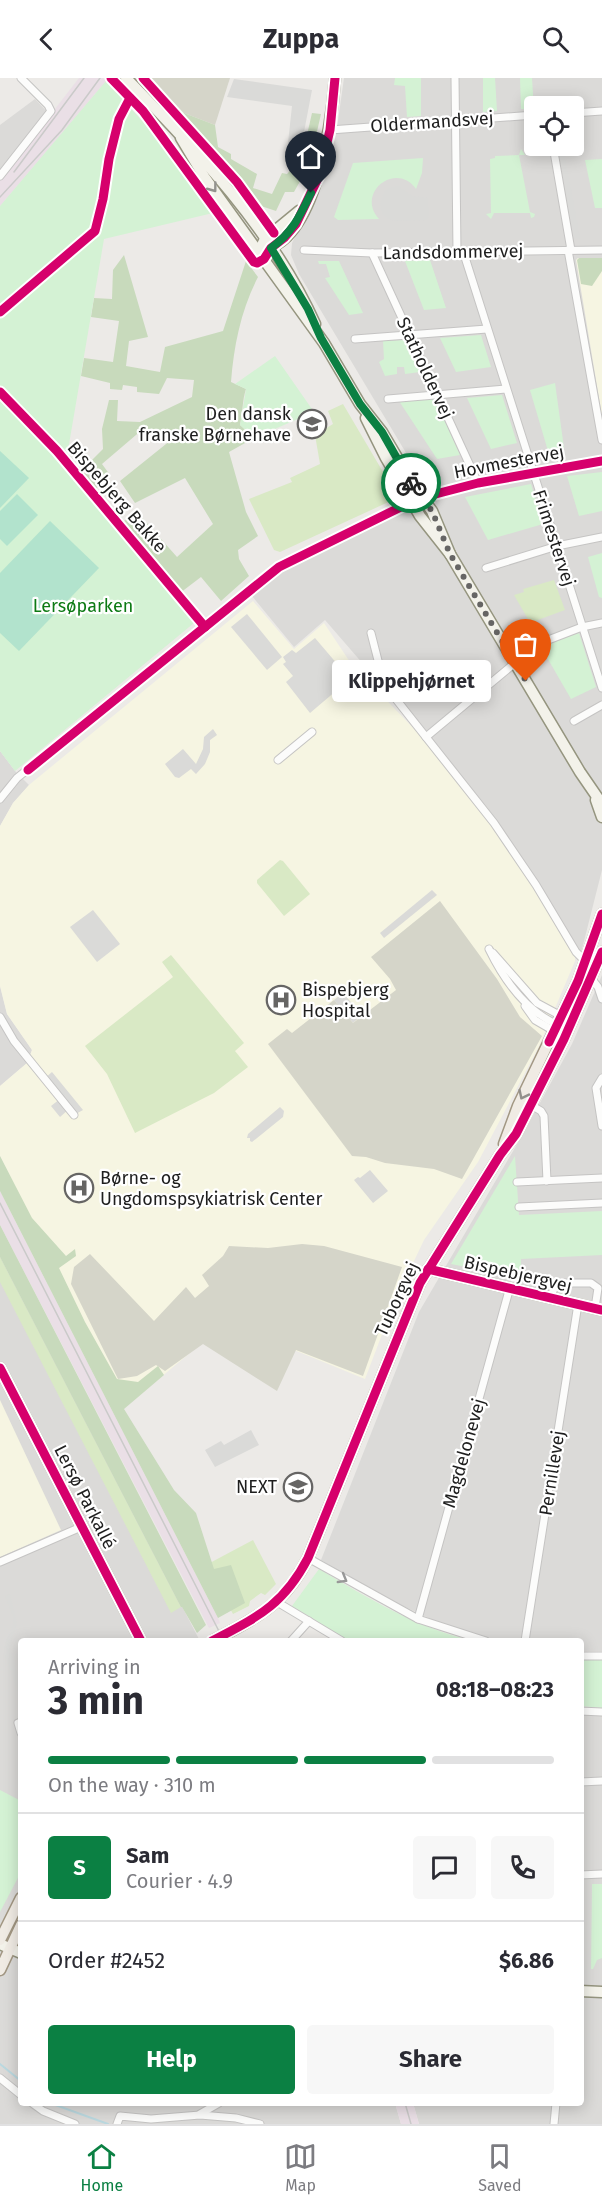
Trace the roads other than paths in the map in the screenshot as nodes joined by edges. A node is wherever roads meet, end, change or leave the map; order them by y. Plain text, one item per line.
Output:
1 (21, 78) edge
2 (335, 78) edge
3 (455, 78) edge
4 (128, 80) edge
5 (602, 111) edge
6 (584, 112) edge
7 (524, 116) edge
8 (456, 121) junction
9 (330, 129) junction
10 (181, 138) junction
11 (555, 156) edge
12 (0, 176) edge
13 (268, 243) junction
14 (259, 250) junction
15 (304, 250) dead end
16 (569, 250) junction
17 (602, 250) edge
18 (460, 251) junction
19 (372, 253) junction
20 (487, 329) junction
21 (410, 336) junction
22 (321, 338) junction
23 (355, 339) dead end
24 (506, 389) junction
25 (438, 395) junction
26 (388, 399) dead end
27 (602, 440) edge
28 (602, 461) edge
29 (533, 472) junction
30 (478, 483) junction
31 (417, 500) junction
32 (602, 537) edge
33 (557, 546) junction
34 (486, 568) dead end
35 (602, 622) edge
36 (582, 627) junction
37 (371, 633) dead end
38 (530, 647) dead end
39 (516, 663) junction
40 (602, 688) edge
41 (602, 705) edge
42 (574, 721) dead end
43 (312, 732) dead end
44 (426, 737) junction
45 (278, 760) dead end
46 (593, 794) junction
47 (0, 799) edge
48 (602, 804) edge
49 (602, 817) edge
50 (602, 914) edge
51 (602, 952) edge
52 (586, 962) junction
53 (591, 978) junction
54 (602, 999) edge
55 (0, 1017) edge
56 (563, 1025) junction
57 (602, 1078) edge
58 (531, 1105) junction
59 (74, 1115) dead end
60 (602, 1126) edge
61 (500, 1155) junction
62 (602, 1178) edge
63 (547, 1181) junction
64 (517, 1182) dead end
65 (602, 1203) edge
66 (519, 1207) dead end
67 (428, 1269) junction
68 (510, 1287) junction
69 (550, 1297) junction
70 (578, 1304) junction
71 (598, 1309) edge
72 (0, 1368) edge
73 (81, 1527) junction
74 (308, 1558) junction
75 (0, 1562) edge
76 (277, 1602) junction
77 (417, 1619) junction
78 (309, 1621) junction
79 (139, 1638) edge
80 (218, 1638) edge
81 (294, 1638) edge
82 (337, 1638) edge
83 (477, 1638) edge
84 (525, 1638) edge
85 (584, 1656) edge
86 (602, 1656) edge
87 (584, 1711) edge
88 (602, 1712) edge
89 (602, 1781) edge
90 (584, 1782) edge
91 (602, 1874) edge
92 (584, 1875) edge
93 (18, 1906) edge
94 (18, 1928) edge
95 (3, 1945) edge
96 (18, 1952) edge
97 (0, 1970) edge
98 (584, 1991) edge
99 (602, 1992) edge
100 (0, 2078) edge
101 (18, 2093) edge
102 (36, 2106) edge
103 (214, 2106) edge
104 (556, 2106) edge
105 (200, 2115) junction
106 (75, 2124) edge
107 (117, 2124) edge
108 (260, 2124) edge
109 (554, 2124) edge

1 - 12 street
2 - 9 street
3 - 8 street, Frimestervej
4 - 10 street
5 - 6 street
7 - 8 street, Oldermandsvej
8 - 9 street, Oldermandsvej
8 - 18 street, Frimestervej
9 - 13 street
10 - 13 street
10 -> 14 street
11 - 16 street
13 - 14 street
13 - 22 street
14 - 22 street
15 - 19 street, Landsdommervej
16 - 17 street, Landsdommervej
16 - 18 street, Landsdommervej
16 - 27 street
18 - 19 street, Landsdommervej
18 - 20 street, Frimestervej
19 - 21 street, Statholdervej
20 - 21 street
20 - 24 street, Frimestervej
21 - 23 street
21 - 25 street, Statholdervej
22 - 31 street
24 - 25 street
24 - 29 street, Frimestervej
25 - 26 street
25 - 30 street, Statholdervej
28 - 29 street, Hovmestervej
29 - 30 street, Hovmestervej
29 - 33 street, Frimestervej
30 - 31 street, Hovmestervej
31 - 39 street
31 - 47 street
32 - 33 street
33 - 34 street
33 - 36 street, Frimestervej
35 - 36 street
36 - 38 street
36 - 40 street, Frimestervej
37 - 44 street
39 - 44 street
39 - 46 street
41 - 42 street
43 - 45 street
44 - 52 street
46 - 48 street
46 - 49 street
50 - 52 main road, Tuborgvej
51 - 53 main road, Tuborgvej
52 - 56 main road, Tuborgvej
53 - 54 street
53 - 56 main road, Tuborgvej
55 - 59 street
56 - 56 street
56 - 58 main road, Tuborgvej
56 -> 61 main road, Tuborgvej
57 - 60 street
58 - 61 main road, Tuborgvej
58 - 63 street
61 - 67 main road, Tuborgvej
62 - 63 street
63 - 64 street
65 - 66 street
67 - 68 street, Bispebjergvej
67 - 74 main road, Tuborgvej
68 - 69 street, Bispebjergvej
68 - 77 street, Magdelonevej
69 - 70 street, Bispebjergvej
69 - 71 street, Bispebjergvej
70 - 71 street, Bispebjergvej
70 - 84 street, Pernillevej
72 - 73 street, Lersø Parkallé
73 - 75 street
73 - 79 street, Lersø Parkallé
74 - 76 main road, Tuborgvej
74 -> 77 street
76 - 78 street
76 - 80 main road, Tuborgvej, bridge
77 - 83 street
78 - 81 street
78 - 82 street
85 - 86 street
87 - 88 street
89 - 90 street
91 - 92 street
93 - 95 main road
94 - 95 main road
95 - 96 street
95 - 97 main road
98 - 99 street
100 - 101 street
102 - 106 street
103 - 105 street
104 - 109 street
105 - 107 street
105 - 108 street

